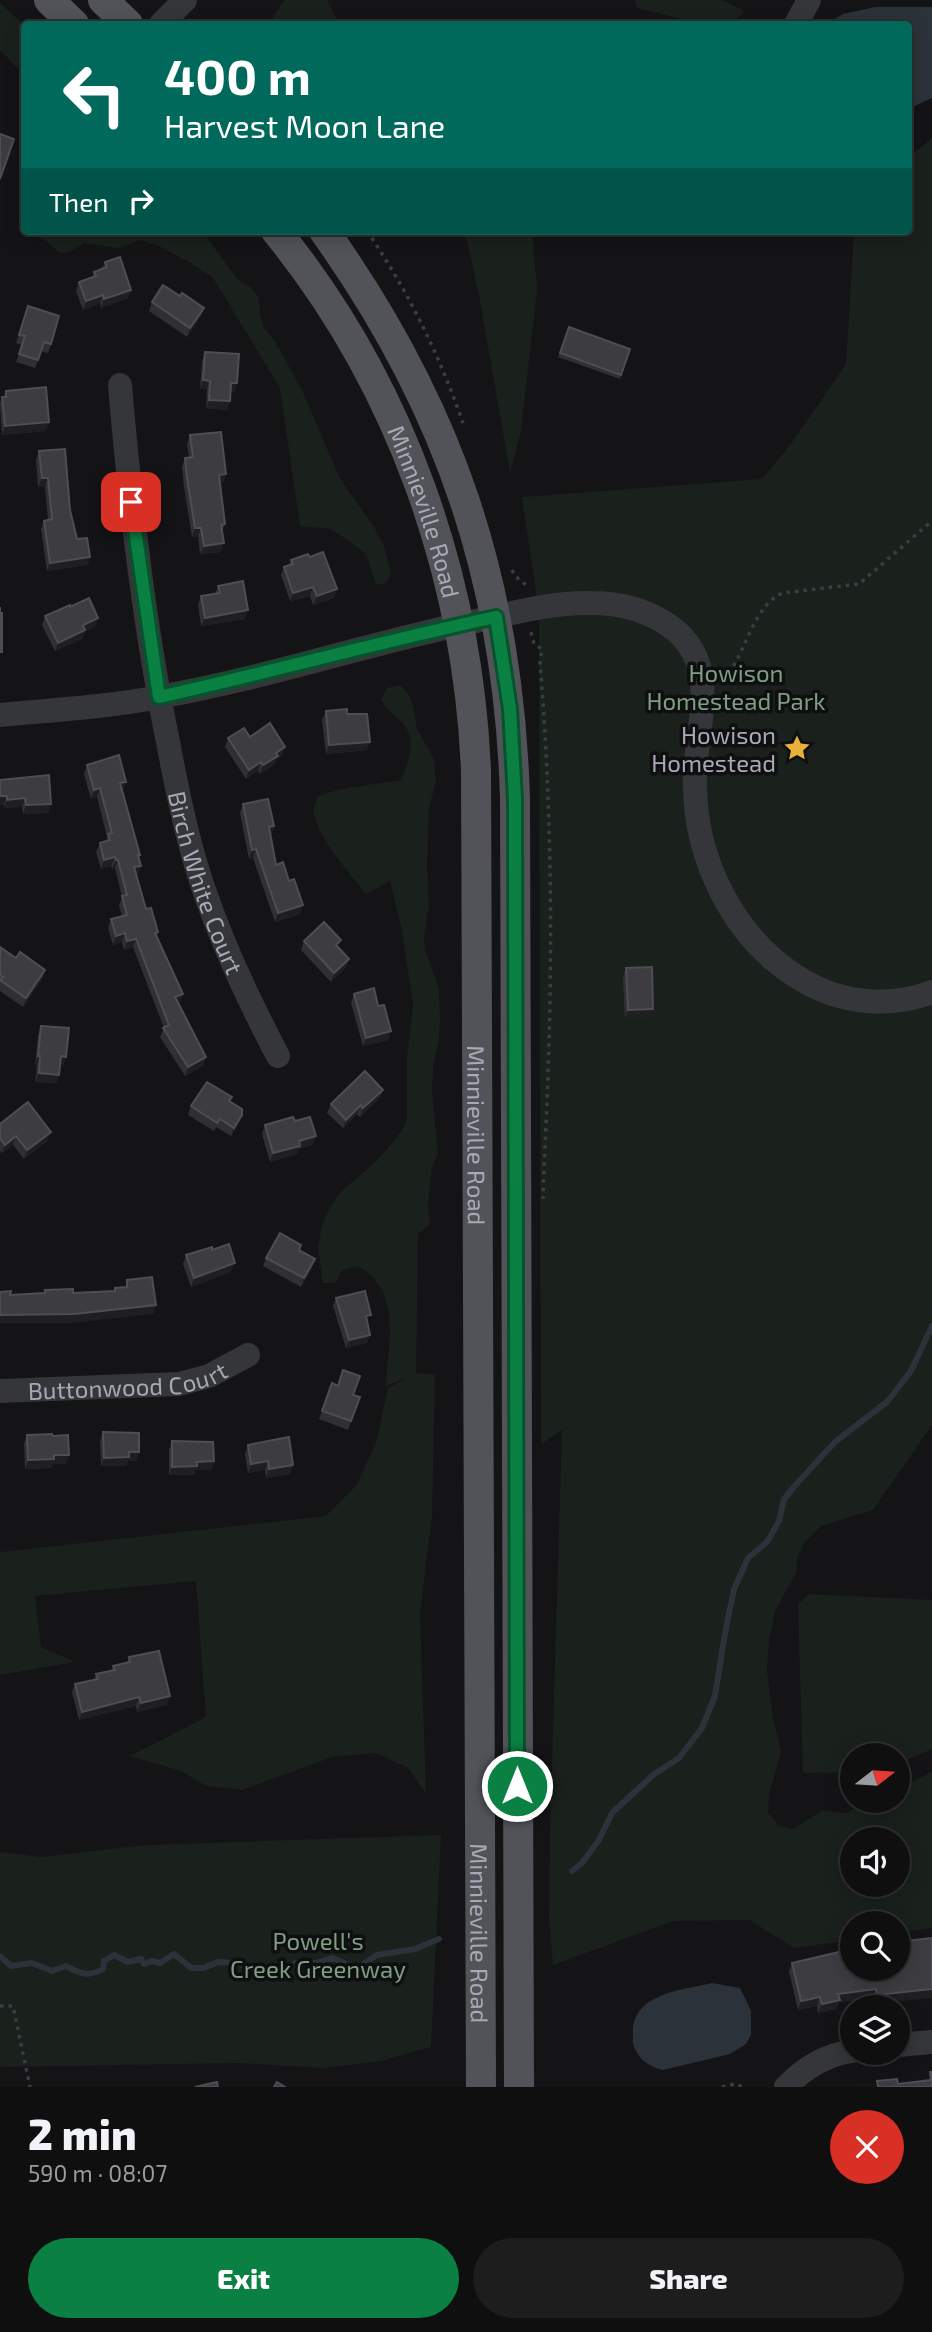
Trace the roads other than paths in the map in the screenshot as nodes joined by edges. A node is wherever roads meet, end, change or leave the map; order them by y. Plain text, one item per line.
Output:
1 (49, 0) edge
2 (103, 0) edge
3 (185, 0) edge
4 (809, 0) edge
5 (71, 21) edge
6 (125, 21) edge
7 (164, 21) edge
8 (798, 21) edge
9 (278, 235) edge
10 (327, 235) edge
11 (120, 385) dead end
12 (496, 617) junction
13 (460, 625) junction
14 (159, 697) junction
15 (0, 715) edge
16 (932, 992) edge
17 (278, 1056) dead end
18 (248, 1355) dead end
19 (0, 1391) edge
20 (932, 2042) edge
21 (910, 2044) edge
22 (840, 2054) edge
23 (481, 2087) edge
24 (519, 2087) edge
25 (786, 2087) edge

1 - 5 main road
2 - 6 main road
3 - 7 street
4 - 8 street
9 - 13 main road, Minnieville Road
10 - 12 main road, Minnieville Road
11 - 14 street, Birch White Court
12 - 13 street
12 - 16 street
12 - 24 main road, Minnieville Road
13 - 14 street
13 - 23 main road, Minnieville Road
14 - 15 street
14 - 17 street, Birch White Court
18 - 19 street, Buttonwood Court
20 - 21 street
22 - 25 street

